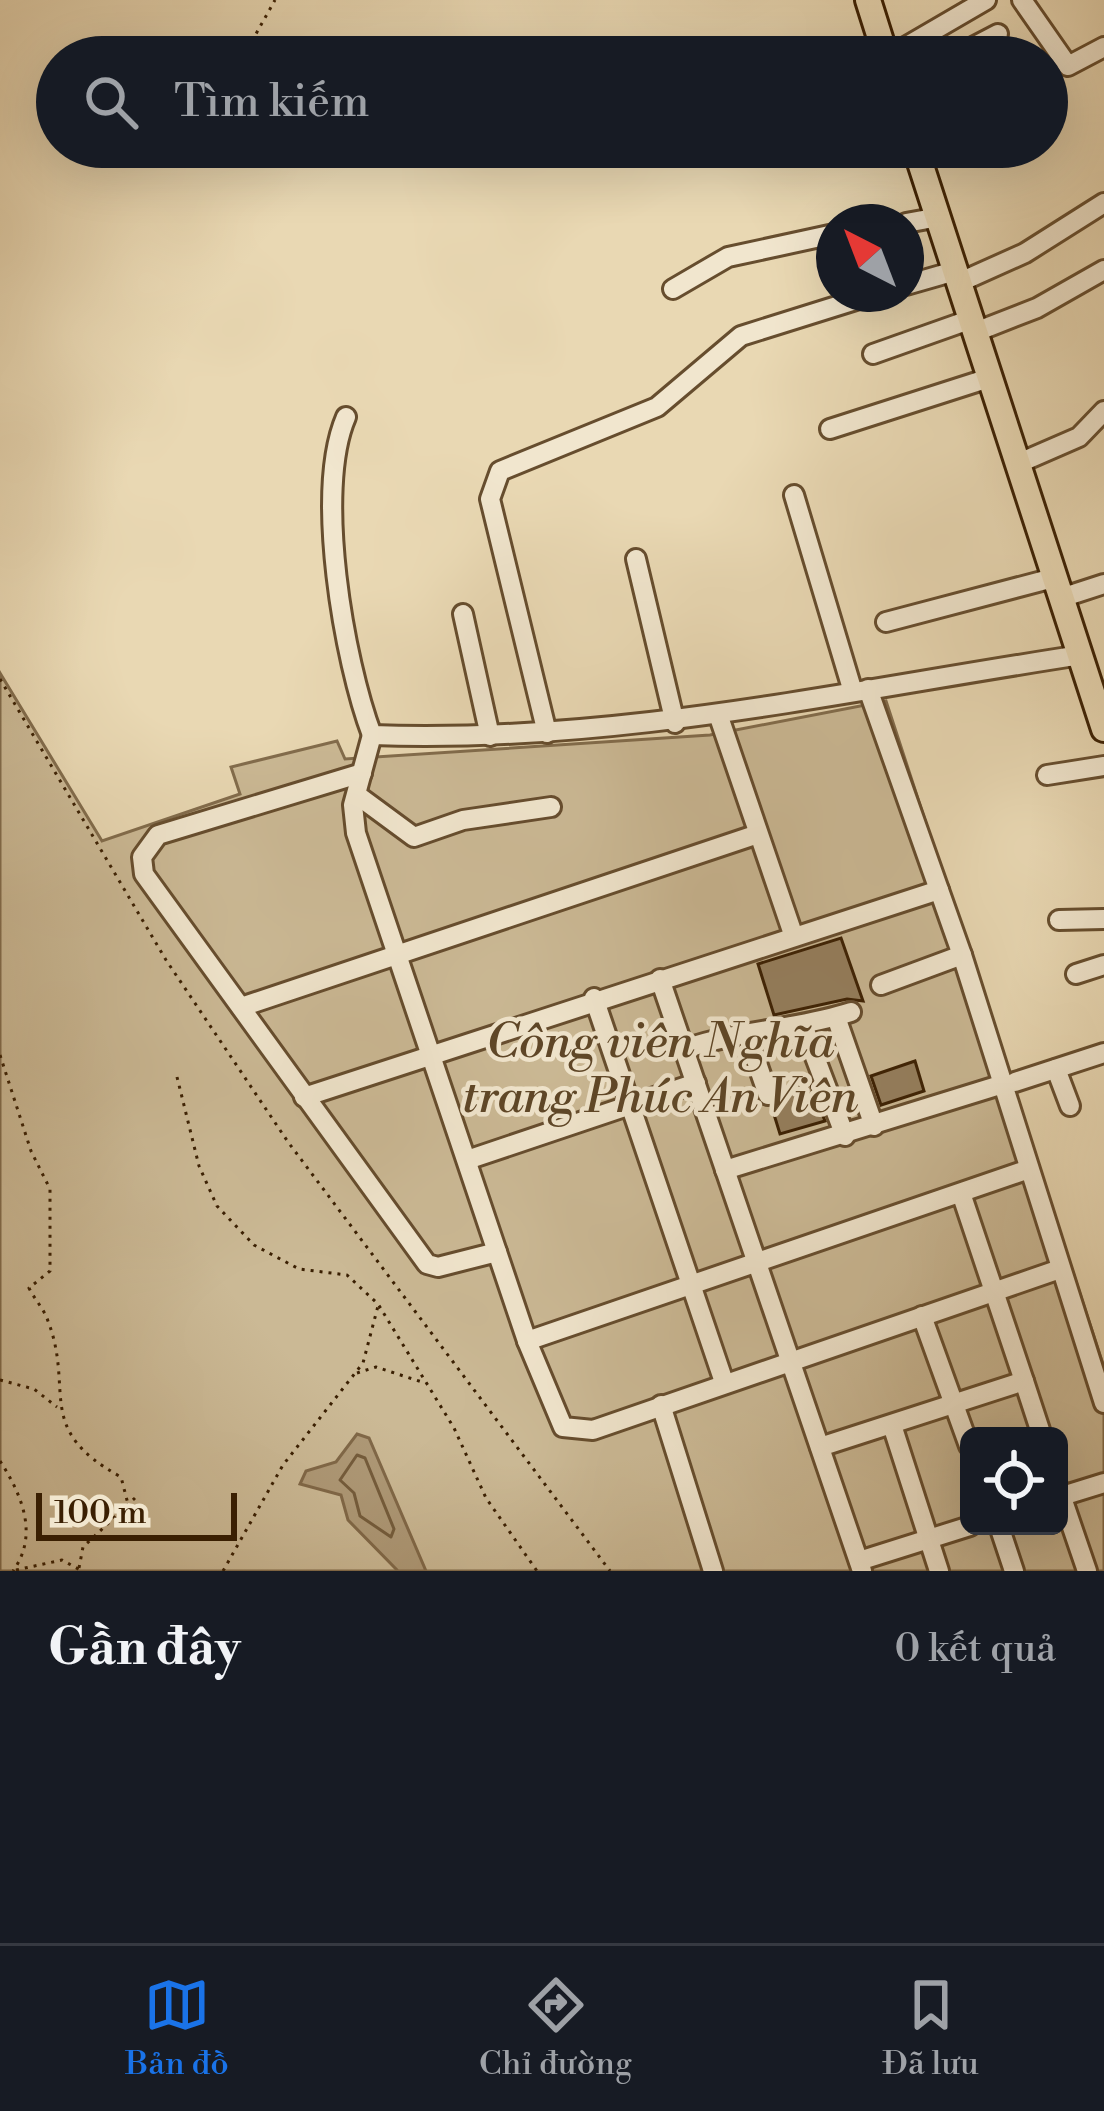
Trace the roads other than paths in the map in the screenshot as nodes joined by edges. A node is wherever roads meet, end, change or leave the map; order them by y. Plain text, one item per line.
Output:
1 (868, 0) edge
2 (986, 0) edge
3 (1022, 0) edge
4 (998, 34) dead end
5 (880, 36) edge
6 (923, 36) edge
7 (994, 36) edge
8 (1047, 36) edge
9 (1104, 47) edge
10 (1068, 66) edge
11 (922, 168) edge
12 (1104, 203) edge
13 (939, 218) junction
14 (924, 220) edge
15 (816, 238) edge
16 (1104, 270) edge
17 (956, 277) junction
18 (924, 282) edge
19 (673, 289) dead end
20 (818, 312) edge
21 (971, 327) junction
22 (873, 354) dead end
23 (986, 379) junction
24 (1104, 411) edge
25 (346, 417) dead end
26 (830, 429) dead end
27 (1017, 464) junction
28 (794, 495) dead end
29 (636, 559) dead end
30 (1104, 584) edge
31 (1061, 587) junction
32 (463, 614) dead end
33 (886, 622) dead end
34 (1081, 655) junction
35 (861, 690) junction
36 (719, 717) junction
37 (675, 722) junction
38 (1103, 723) edge
39 (547, 733) junction
40 (372, 735) junction
41 (490, 736) junction
42 (1104, 766) edge
43 (362, 773) junction
44 (1047, 775) dead end
45 (357, 795) junction
46 (551, 807) dead end
47 (758, 834) junction
48 (940, 890) junction
49 (1104, 919) edge
50 (1059, 920) dead end
51 (793, 934) junction
52 (400, 951) junction
53 (962, 955) junction
54 (1104, 965) edge
55 (1076, 974) dead end
56 (660, 979) junction
57 (880, 985) dead end
58 (594, 998) junction
59 (241, 1007) junction
60 (804, 1028) junction
61 (748, 1037) junction
62 (685, 1049) junction
63 (1104, 1053) edge
64 (432, 1054) junction
65 (1047, 1072) junction
66 (695, 1084) junction
67 (1007, 1084) junction
68 (768, 1095) dead end
69 (304, 1097) junction
70 (629, 1104) junction
71 (1070, 1106) dead end
72 (874, 1126) junction
73 (844, 1136) junction
74 (467, 1160) junction
75 (1029, 1169) junction
76 (725, 1170) junction
77 (961, 1192) junction
78 (496, 1252) junction
79 (756, 1262) junction
80 (1060, 1269) junction
81 (690, 1283) junction
82 (995, 1291) junction
83 (922, 1316) junction
84 (527, 1340) junction
85 (791, 1359) junction
86 (724, 1382) junction
87 (1024, 1382) junction
88 (1104, 1403) edge
89 (952, 1404) junction
90 (662, 1405) junction
91 (892, 1425) junction
92 (961, 1427) edge
93 (1039, 1427) edge
94 (820, 1447) junction
95 (1104, 1483) edge
96 (1068, 1492) edge
97 (1068, 1516) edge
98 (960, 1529) edge
99 (1002, 1535) edge
100 (929, 1540) junction
101 (860, 1566) edge
102 (713, 1571) edge
103 (939, 1571) edge
104 (1014, 1571) edge
105 (1088, 1571) edge

1 - 5 main road
2 - 6 street
3 - 8 street
4 - 7 street
9 - 10 street
11 - 13 main road
12 - 17 street
13 - 14 street
13 - 17 main road
15 - 19 street
16 - 21 street
17 - 18 street
17 - 21 main road
20 - 39 street
21 - 22 street
21 - 23 main road
23 - 26 street
23 - 27 main road
24 - 27 street
25 - 40 street
27 - 31 main road
28 - 35 street
29 - 37 street
30 - 31 street
31 - 33 street
31 - 34 main road
32 - 41 street
34 - 35 street
34 - 38 main road
35 - 36 street
35 - 48 street
36 - 37 street
36 - 47 street
37 - 39 street
39 - 41 street
40 - 41 street
40 - 43 street
42 - 44 street
43 - 45 street
43 - 59 street
45 - 46 street
45 - 52 street
47 - 51 street
47 - 52 street
48 - 51 street
48 - 53 street
49 - 50 street
51 - 56 street
52 - 59 street
52 - 64 street
53 - 57 street
53 - 67 street
54 - 55 street
56 - 58 street
56 - 62 street
58 - 64 street
58 - 70 street
59 - 69 street
60 - 61 street
60 - 72 street
60 - 73 street
61 - 62 street
61 - 68 street
62 - 66 street
63 - 65 street
64 - 69 street
64 - 74 street
65 - 67 street
65 - 71 street
66 - 70 street
66 - 76 street
67 - 72 street
67 - 75 street
69 - 78 street
70 - 74 street
70 - 81 street
72 - 73 street
73 - 76 street
74 - 78 street
75 - 77 street
75 - 80 street
76 - 79 street
77 - 79 street
77 - 82 street
78 - 84 street
79 - 81 street
79 - 85 street
80 - 82 street
80 - 88 street
81 - 84 street
81 - 86 street
82 - 83 street
82 - 87 street
83 - 85 street
83 - 89 street
84 - 90 street
85 - 86 street
85 - 94 street
86 - 90 street
87 - 89 street
87 - 93 street
89 - 91 street
89 - 92 street
90 - 102 street
91 - 94 street
91 - 100 street
94 - 101 street
95 - 96 street
97 - 105 street
98 - 100 street
99 - 104 street
100 - 101 street
100 - 103 street

